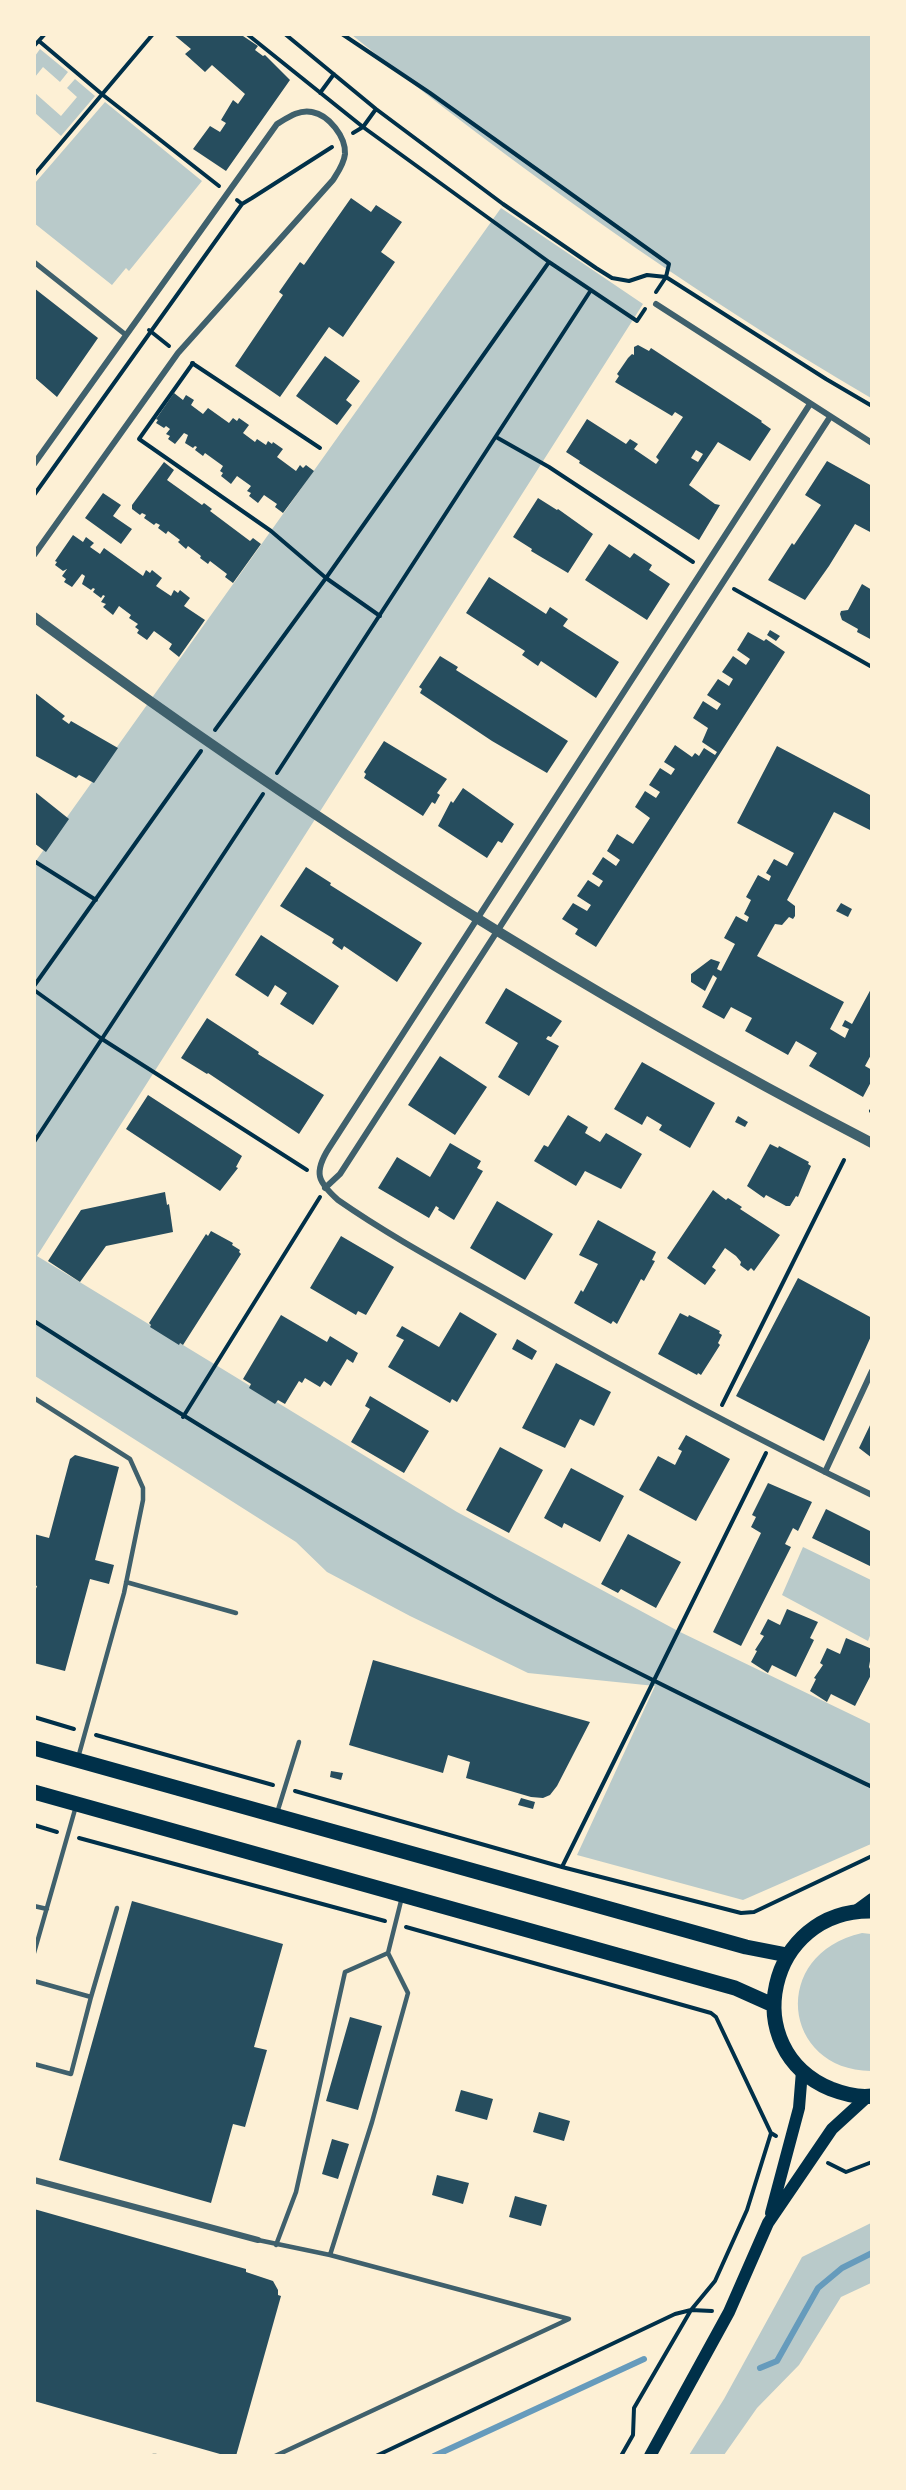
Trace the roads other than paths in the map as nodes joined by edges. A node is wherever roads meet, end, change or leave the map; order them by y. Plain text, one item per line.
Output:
1 (34, 262) edge
2 (652, 304) road end
3 (126, 335) junction
4 (810, 404) junction
5 (830, 417) junction
6 (872, 442) edge
7 (34, 464) edge
8 (34, 555) edge
9 (34, 617) edge
10 (476, 919) junction
11 (497, 932) junction
12 (872, 1143) edge
13 (325, 1188) junction
14 (872, 1371) edge
15 (34, 1398) edge
16 (825, 1472) junction
17 (872, 1495) edge
18 (126, 1582) junction
19 (236, 1613) dead end
20 (299, 1742) dead end
21 (34, 1748) edge
22 (78, 1760) junction
23 (34, 1792) edge
24 (77, 1804) junction
25 (276, 1816) junction
26 (403, 1894) junction
27 (872, 1899) edge
28 (34, 1906) edge
29 (117, 1908) dead end
30 (47, 1909) junction
31 (864, 1911) edge
32 (34, 1953) edge
33 (388, 1953) junction
34 (786, 1955) junction
35 (34, 1981) edge
36 (91, 1997) junction
37 (773, 2005) junction
38 (34, 2064) edge
39 (802, 2071) junction
40 (869, 2097) edge
41 (34, 2180) edge
42 (768, 2223) junction
43 (258, 2240) joint
44 (276, 2245) junction
45 (330, 2255) junction
46 (276, 2456) edge
47 (650, 2456) edge

1 - 3 street
2 - 4 street
3 - 7 street
3 - 8 street
4 - 5 street
4 - 10 street
5 - 6 street
5 - 11 street
9 - 10 street
10 - 11 street
10 - 13 street
11 - 12 street
11 - 13 street
13 - 16 street
14 - 16 street
15 - 18 lane
16 - 17 street
18 - 19 lane
18 - 22 lane
20 - 25 lane
21 - 22 main road
22 - 25 main road
23 - 24 main road
24 - 26 main road
24 - 30 lane
25 - 34 main road
26 - 33 lane
26 - 37 main road
27 - 31 main road
28 - 30 lane
29 - 36 lane
30 - 32 lane
31 - 34 main road
33 - 44 lane
33 - 45 lane
34 - 37 main road
35 - 36 lane
36 - 38 lane
37 - 39 main road
39 - 40 main road
39 - 42 main road
40 - 42 main road
41 - 43 street
42 - 47 main road
43 - 44 lane
44 - 45 lane
45 - 46 lane

